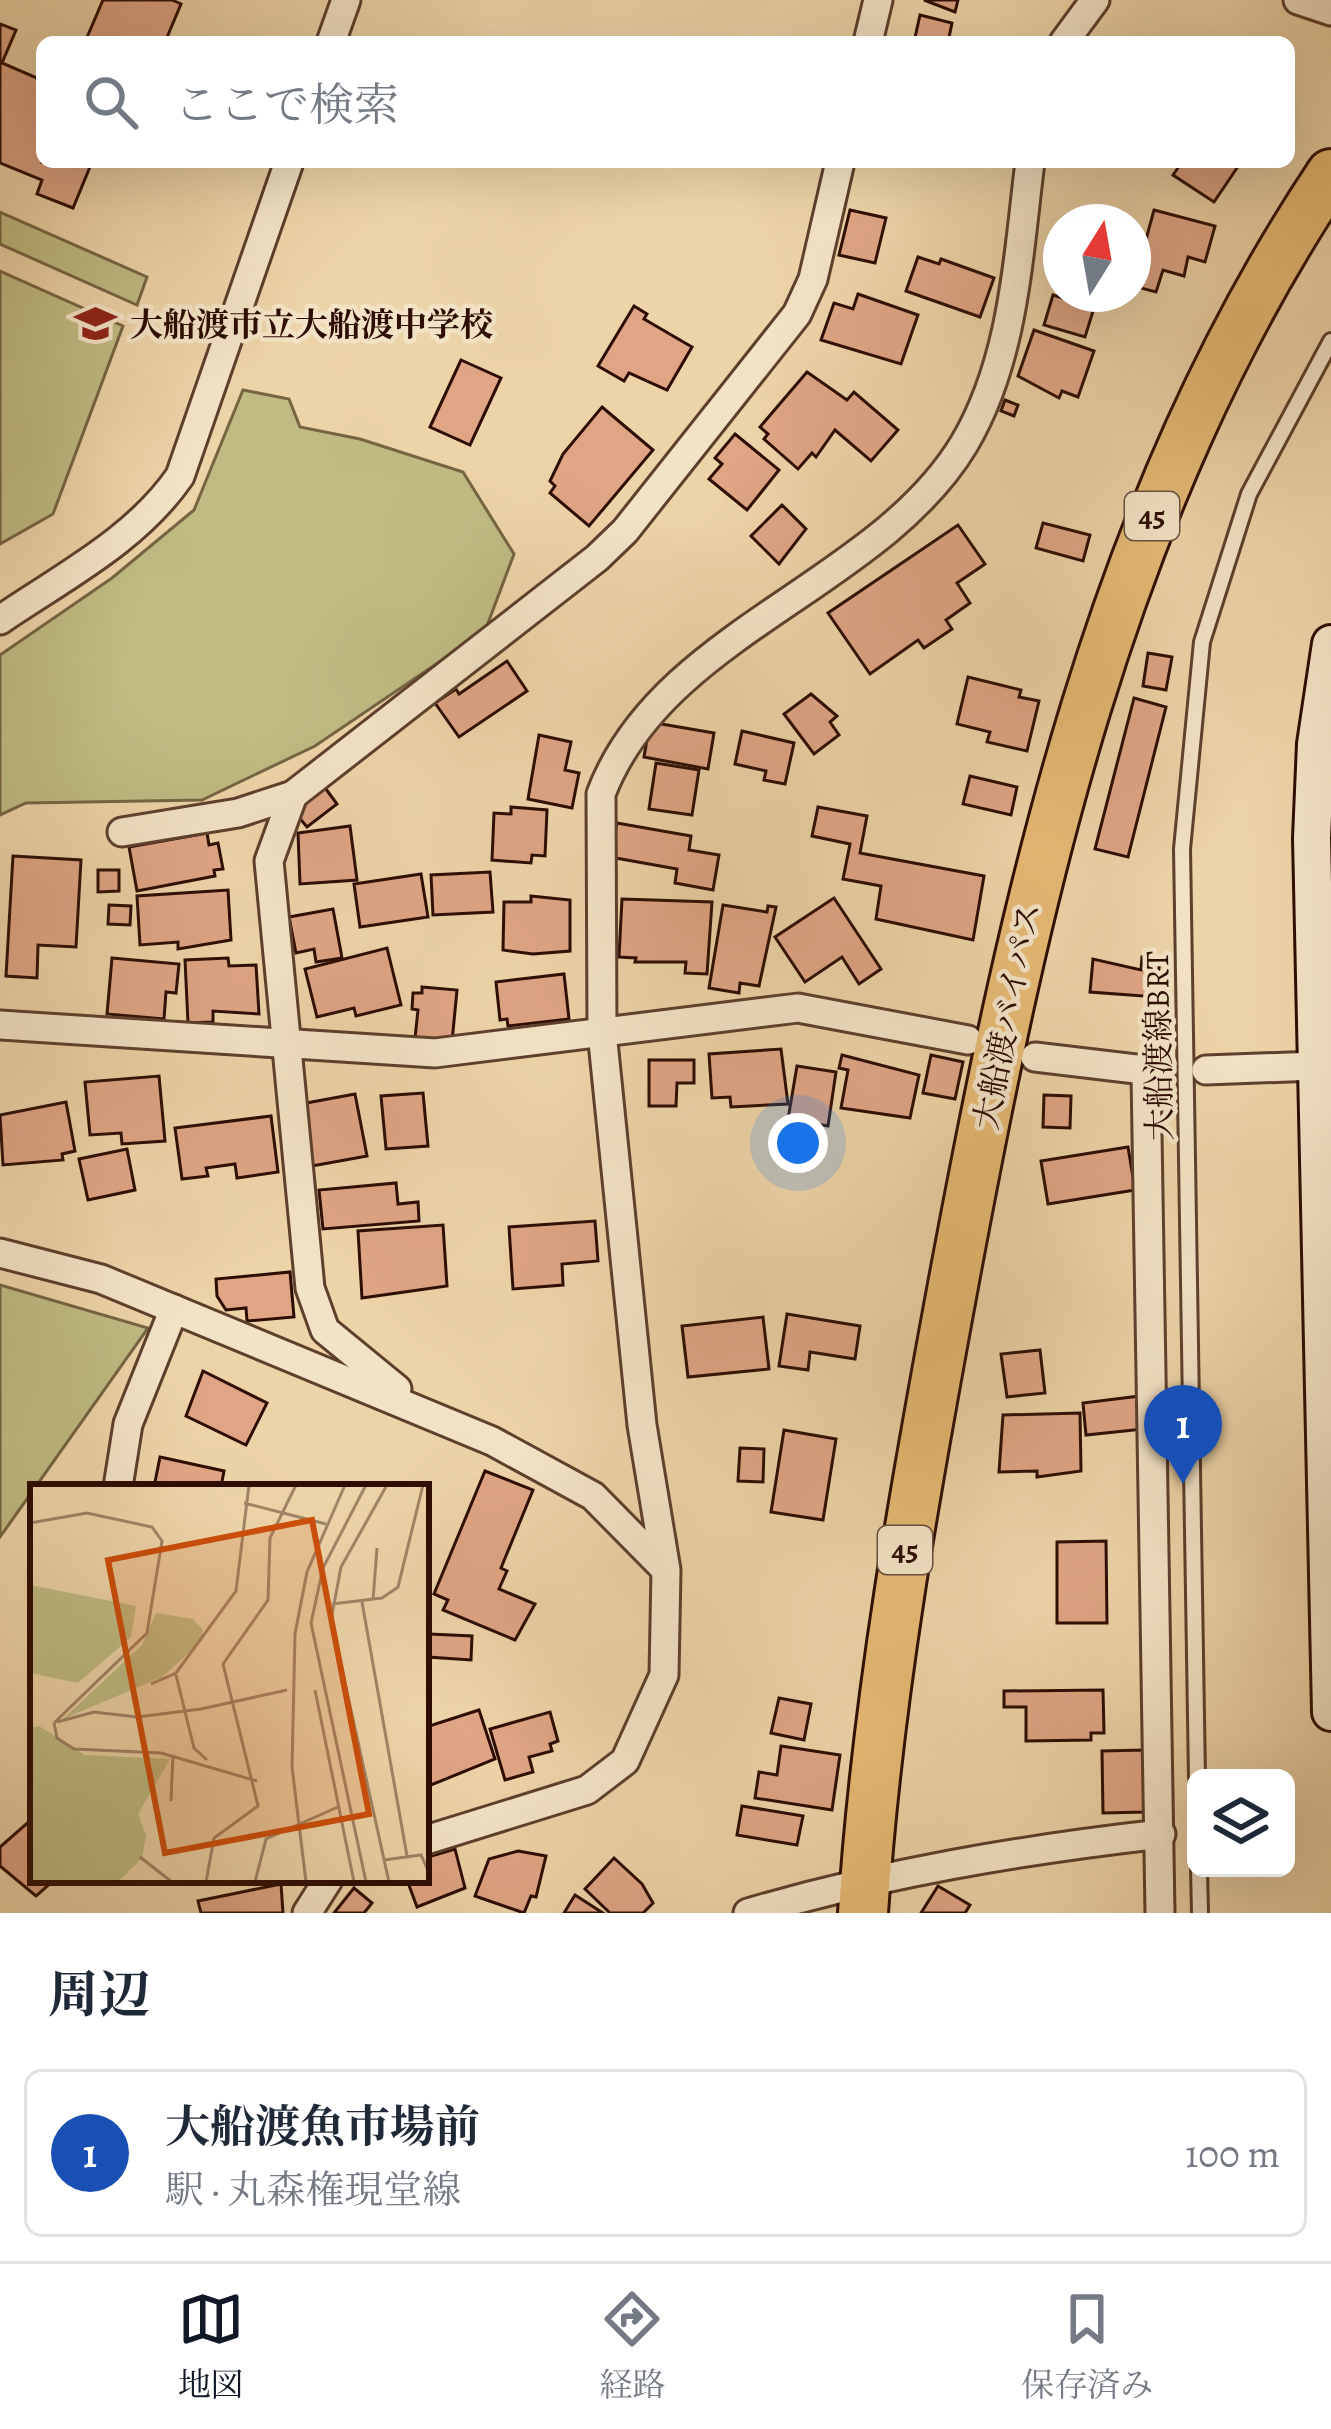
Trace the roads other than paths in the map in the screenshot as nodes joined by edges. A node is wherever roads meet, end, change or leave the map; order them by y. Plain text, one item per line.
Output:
1 (346, 0) edge
2 (878, 0) edge
3 (1095, 0) edge
4 (1298, 0) edge
5 (1331, 11) edge
6 (333, 36) edge
7 (869, 36) edge
8 (1068, 36) edge
9 (287, 168) edge
10 (839, 168) edge
11 (1029, 168) edge
12 (1331, 174) edge
13 (1331, 341) edge
14 (0, 620) edge
15 (1331, 644) edge
16 (293, 794) junction
17 (122, 832) dead end
18 (0, 1025) edge
19 (602, 1032) junction
20 (968, 1040) dead end
21 (288, 1044) junction
22 (1321, 1049) edge
23 (1035, 1057) dead end
24 (1206, 1070) dead end
25 (0, 1253) edge
26 (174, 1310) junction
27 (429, 1413) junction
28 (118, 1484) edge
29 (666, 1570) junction
30 (1330, 1675) edge
31 (1331, 1712) edge
32 (1197, 1769) edge
33 (1161, 1834) junction
34 (429, 1839) edge
35 (1199, 1877) edge
36 (326, 1883) edge
37 (864, 1896) edge
38 (307, 1913) edge
39 (748, 1913) edge
40 (1160, 1913) edge
41 (1200, 1913) edge

1 - 6 street
2 - 7 street
3 - 8 street
4 - 5 street
9 - 14 street
10 - 16 street
11 - 19 street
12 - 37 highway, 大船渡バイパス / 45
13 - 32 lane, 大船渡線BRT
15 - 22 main road
16 - 17 street
16 - 21 street
18 - 21 street
19 - 20 street
19 - 21 street
19 - 29 street
21 - 27 street
22 - 24 street
22 - 30 main road
23 - 33 street
25 - 26 street
26 - 27 street
26 - 28 street
27 - 29 street
29 - 34 street
30 - 31 main road
33 - 37 street
33 - 40 street
35 - 41 lane
36 - 38 street
37 - 39 street

